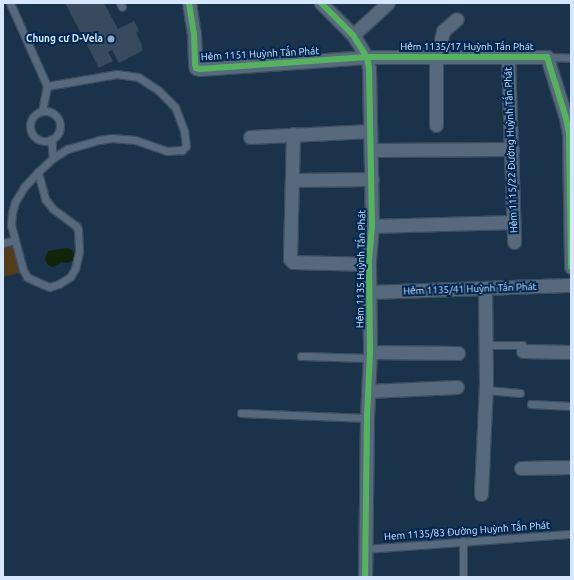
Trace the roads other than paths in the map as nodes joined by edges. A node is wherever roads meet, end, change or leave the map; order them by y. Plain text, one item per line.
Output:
1 (10, 3) edge
2 (189, 3) edge
3 (321, 3) edge
4 (388, 3) edge
5 (457, 19) dead end
6 (353, 35) junction
7 (367, 57) junction
8 (547, 57) junction
9 (436, 58) junction
10 (508, 58) junction
11 (571, 58) edge
12 (47, 86) junction
13 (42, 111) junction
14 (436, 125) dead end
15 (370, 131) junction
16 (293, 134) junction
17 (250, 137) dead end
18 (51, 139) junction
19 (371, 150) junction
20 (512, 150) junction
21 (53, 158) junction
22 (38, 172) junction
23 (372, 179) junction
24 (293, 180) junction
25 (513, 222) junction
26 (372, 226) junction
27 (571, 236) edge
28 (15, 240) junction
29 (514, 242) dead end
30 (3, 243) edge
31 (369, 264) junction
32 (571, 267) edge
33 (571, 286) edge
34 (485, 288) junction
35 (369, 292) junction
36 (486, 345) junction
37 (523, 351) joint
38 (571, 352) edge
39 (458, 353) dead end
40 (370, 355) junction
41 (301, 356) dead end
42 (457, 387) dead end
43 (486, 390) junction
44 (368, 392) junction
45 (520, 392) dead end
46 (531, 404) dead end
47 (571, 406) edge
48 (241, 413) dead end
49 (367, 418) junction
50 (571, 467) edge
51 (521, 468) dead end
52 (481, 494) dead end
53 (571, 534) edge
54 (463, 541) junction
55 (365, 549) junction
56 (365, 577) edge
57 (463, 577) edge

1 - 12 lane
2 - 7 street, Hẻm 1151 Huỳnh Tấn Phát
3 - 6 street, Hẻm 1135 Huỳnh Tấn Phát
4 - 6 street
5 - 9 street
6 - 7 street, Hẻm 1135 Huỳnh Tấn Phát
7 - 9 street, Hẻm 1135/17 Huỳnh Tấn Phát
7 - 15 street, Hẻm 1135 Huỳnh Tấn Phát
8 - 10 street, Hẻm 1135/17 Huỳnh Tấn Phát
8 - 11 lane
8 - 27 street, Hẻm 1135/17 Huỳnh Tấn Phát
9 - 10 street, Hẻm 1135/17 Huỳnh Tấn Phát
9 - 14 street
10 - 20 street, Hẻm 1115/22 Đường Huỳnh Tấn Phát
12 - 13 lane
12 - 21 lane
13 - 18 lane
13 - 18 lane
15 - 16 street
15 - 19 street, Hẻm 1135 Huỳnh Tấn Phát
16 - 17 street
16 - 24 street
18 - 21 lane
19 - 20 street
19 - 23 street, Hẻm 1135 Huỳnh Tấn Phát
20 - 25 street, Hẻm 1115/22 Đường Huỳnh Tấn Phát
21 - 22 lane
22 - 28 lane
22 - 28 lane
23 - 24 street
23 - 26 street, Hẻm 1135 Huỳnh Tấn Phát
24 - 31 street
25 - 26 street
25 - 29 street, Hẻm 1115/22 Đường Huỳnh Tấn Phát
26 - 31 street, Hẻm 1135 Huỳnh Tấn Phát
27 - 32 street, Hẻm 1135/17 Huỳnh Tấn Phát
28 - 30 lane
31 - 35 street, Hẻm 1135 Huỳnh Tấn Phát
33 - 34 street, Hẻm 1135/41 Huỳnh Tấn Phát
34 - 35 street, Hẻm 1135/41 Huỳnh Tấn Phát
34 - 36 street
35 - 40 street, Hẻm 1135 Huỳnh Tấn Phát
36 - 37 lane
36 - 43 street
37 - 38 street
39 - 40 street
40 - 41 lane
40 - 44 street, Hẻm 1135 Huỳnh Tấn Phát
42 - 44 street
43 - 45 lane
43 - 52 street
44 - 49 street, Hẻm 1135 Huỳnh Tấn Phát
46 - 47 lane
48 - 49 lane
49 - 55 street, Hẻm 1135 Huỳnh Tấn Phát
50 - 51 street
53 - 54 lane, Hem 1135/83 Đường Huỳnh Tấn Phát
54 - 55 lane, Hem 1135/83 Đường Huỳnh Tấn Phát
54 - 57 lane
55 - 56 street, Hẻm 1135 Huỳnh Tấn Phát

